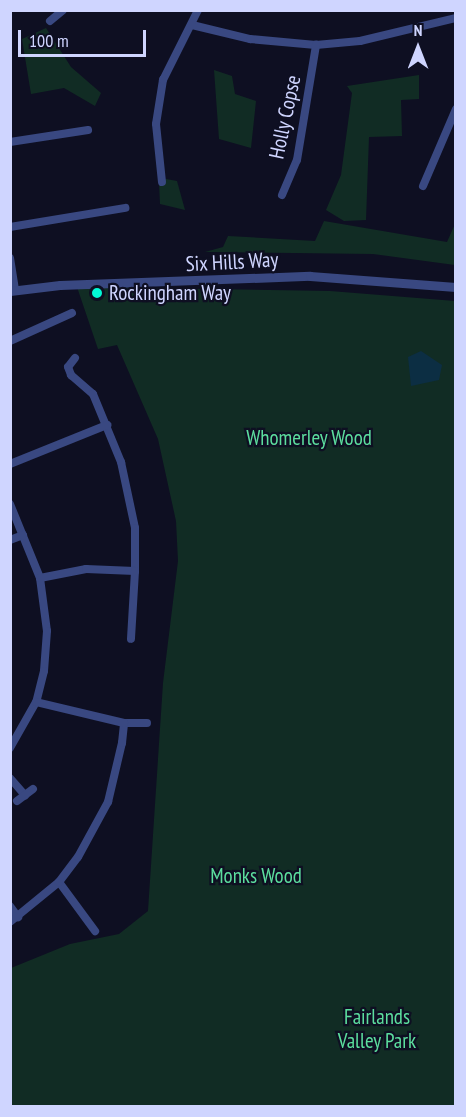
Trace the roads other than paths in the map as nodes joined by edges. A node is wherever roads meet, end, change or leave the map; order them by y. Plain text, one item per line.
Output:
1 (63, 10) edge
2 (198, 10) edge
3 (456, 18) edge
4 (50, 21) dead end
5 (192, 26) junction
6 (316, 45) junction
7 (456, 109) edge
8 (88, 130) dead end
9 (10, 142) edge
10 (162, 182) dead end
11 (423, 186) dead end
12 (282, 195) dead end
13 (125, 208) dead end
14 (10, 227) edge
15 (11, 260) edge
16 (456, 287) edge
17 (13, 291) edge
18 (72, 313) dead end
19 (10, 341) edge
20 (75, 358) dead end
21 (107, 425) junction
22 (10, 464) edge
23 (10, 504) edge
24 (23, 535) junction
25 (10, 540) edge
26 (135, 572) junction
27 (40, 578) junction
28 (131, 639) dead end
29 (36, 702) junction
30 (124, 723) junction
31 (147, 723) dead end
32 (10, 748) edge
33 (10, 778) edge
34 (33, 789) dead end
35 (25, 795) junction
36 (17, 801) dead end
37 (59, 882) junction
38 (10, 906) edge
39 (14, 919) edge
40 (95, 931) dead end

1 - 4 street
2 - 5 street
3 - 6 street
5 - 6 street
5 - 10 street
6 - 12 street, Holly Copse
7 - 11 street
8 - 9 street
13 - 14 street
15 - 17 street
16 - 17 street, Six Hills Way
18 - 19 street
20 - 21 street
21 - 22 street
21 - 26 street
23 - 24 street
24 - 25 street
24 - 27 street
26 - 27 street
26 - 28 street
27 - 29 street
29 - 30 street
29 - 32 street
30 - 31 street
30 - 37 street
33 - 35 street
34 - 35 street
35 - 36 street
37 - 39 street
37 - 40 street
38 - 39 street

